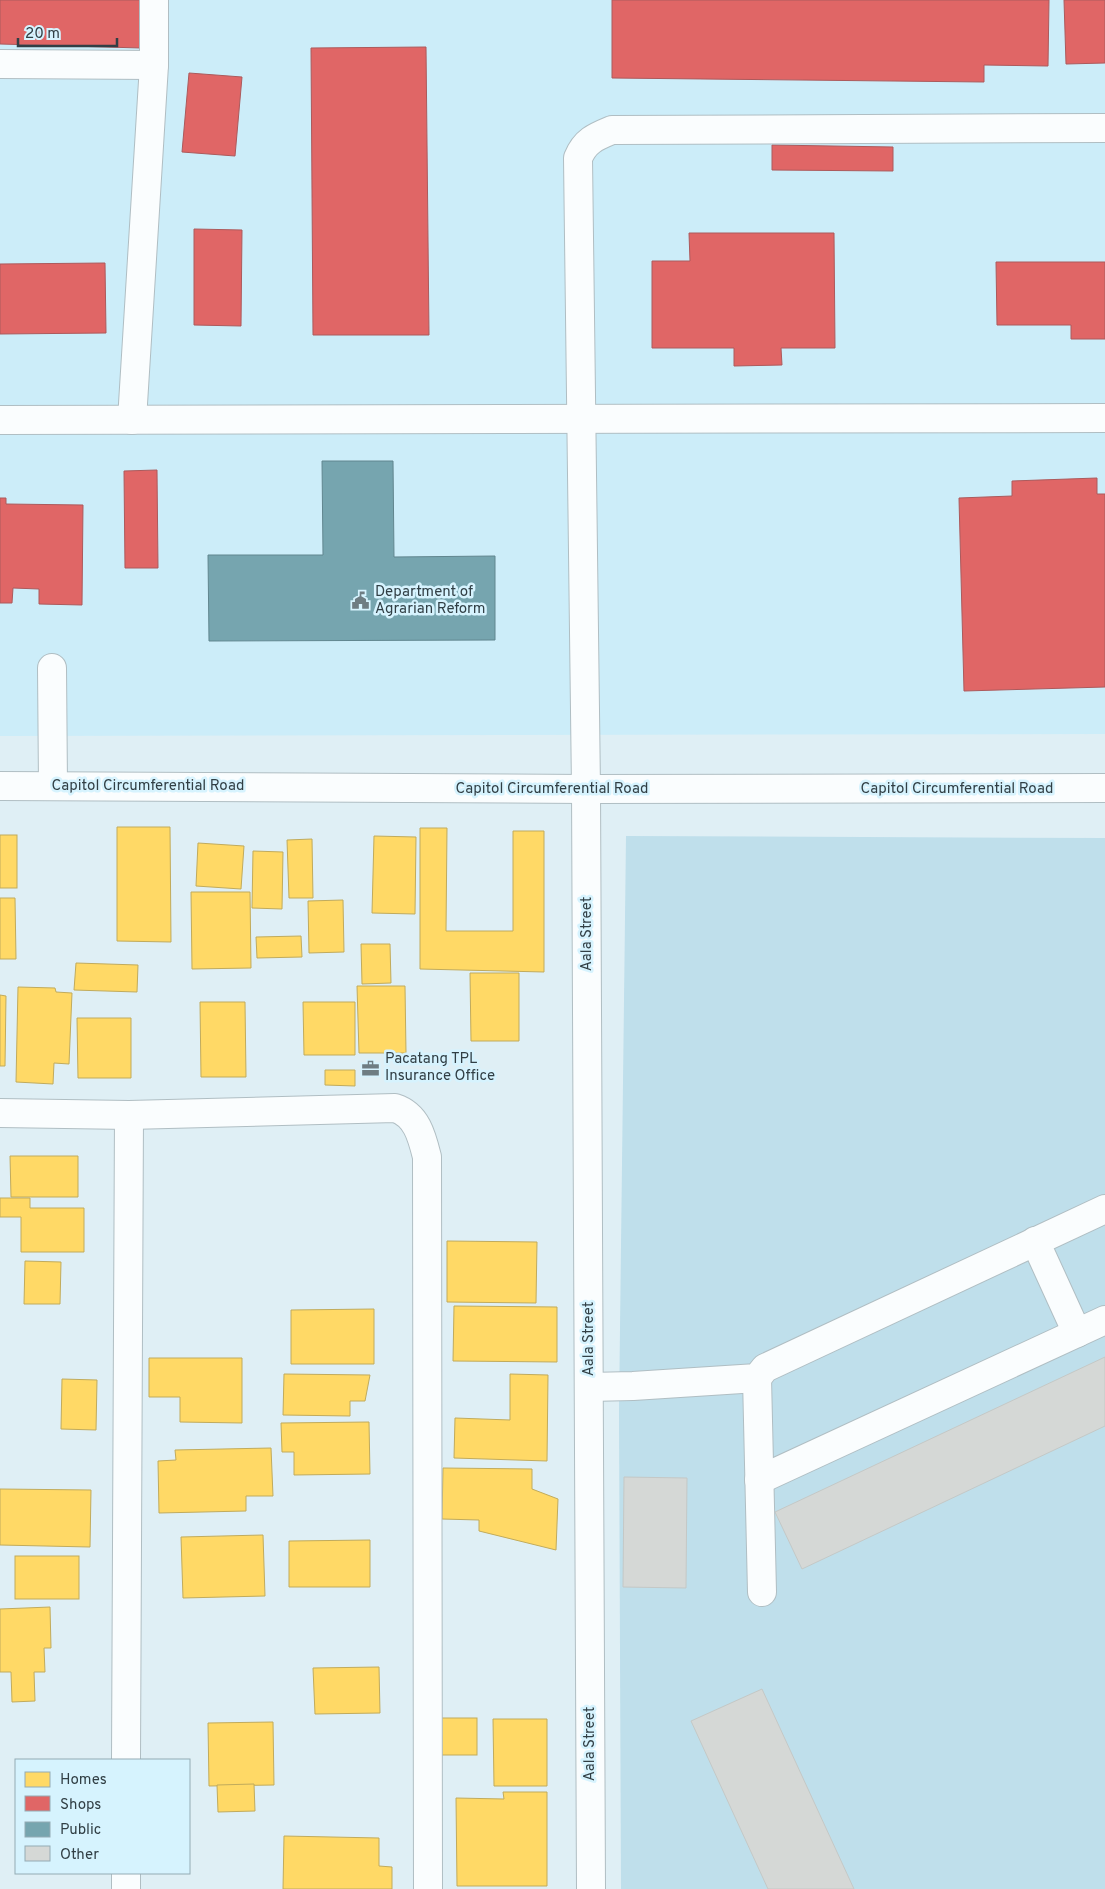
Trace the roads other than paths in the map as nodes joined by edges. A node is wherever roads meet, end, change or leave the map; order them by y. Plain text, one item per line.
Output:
1 (154, 0) edge
2 (0, 64) edge
3 (154, 65) junction
4 (1105, 128) edge
5 (1105, 418) edge
6 (0, 420) edge
7 (132, 420) junction
8 (581, 420) junction
9 (52, 668) dead end
10 (0, 786) edge
11 (54, 786) junction
12 (1105, 788) edge
13 (586, 789) junction
14 (0, 1114) edge
15 (129, 1114) junction
16 (1105, 1209) edge
17 (1035, 1241) junction
18 (1105, 1320) edge
19 (1077, 1332) junction
20 (757, 1378) junction
21 (589, 1387) junction
22 (759, 1480) junction
23 (762, 1592) dead end
24 (126, 1759) edge
25 (126, 1874) edge
26 (126, 1889) edge
27 (428, 1889) edge
28 (591, 1889) edge

1 - 3 street
2 - 3 street
3 - 7 street
4 - 8 street, Aala Street
5 - 8 street
6 - 7 street
7 - 8 street
8 - 13 street, Aala Street
9 - 11 street
10 - 11 street, Capitol Circumferential Road
11 - 13 street, Capitol Circumferential Road
12 - 13 street, Capitol Circumferential Road
13 - 21 street, Aala Street
14 - 15 street
15 - 24 street
15 - 27 street
16 - 17 street
17 - 19 street
17 - 20 street
18 - 19 street
19 - 22 street
20 - 21 street
20 - 22 street
21 - 28 street, Aala Street
22 - 23 street
25 - 26 street

